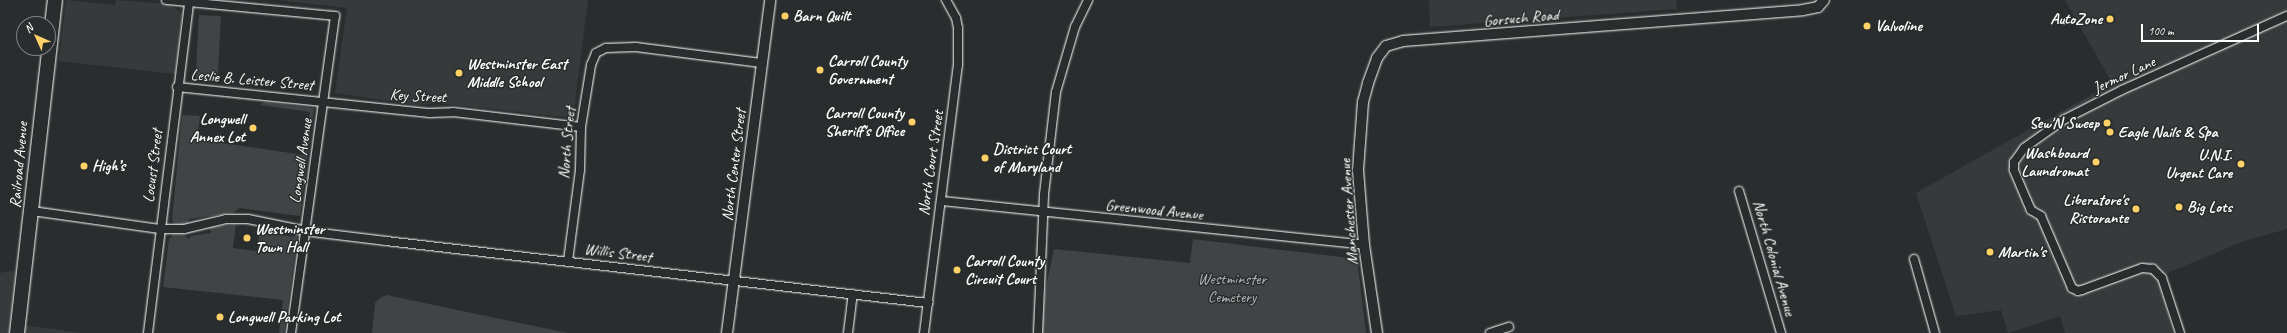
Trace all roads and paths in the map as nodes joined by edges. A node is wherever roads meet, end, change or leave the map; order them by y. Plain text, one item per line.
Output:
1 (55, 0) edge
2 (166, 0) edge
3 (770, 0) edge
4 (946, 0) edge
5 (1088, 0) edge
6 (1824, 0) edge
7 (189, 3) junction
8 (2287, 16) edge
9 (1386, 46) joint
10 (761, 63) junction
11 (177, 87) junction
12 (324, 101) junction
13 (581, 127) junction
14 (1739, 191) dead end
15 (941, 201) junction
16 (32, 211) junction
17 (1044, 211) junction
18 (160, 229) junction
19 (306, 229) junction
20 (1364, 245) junction
21 (1914, 259) dead end
22 (568, 261) junction
23 (734, 281) junction
24 (853, 294) junction
25 (928, 303) junction
26 (1509, 327) dead end
27 (17, 333) edge
28 (21, 333) edge
29 (148, 333) edge
30 (291, 333) edge
31 (727, 333) edge
32 (848, 333) edge
33 (924, 333) edge
34 (1038, 333) edge
35 (1378, 333) edge
36 (1490, 333) edge
37 (1781, 333) edge
38 (1934, 333) edge
39 (2180, 333) edge

1 - 16 highway, Railroad Avenue
2 - 7 street
3 - 10 street, North Center Street
4 - 15 street, North Court Street
5 - 17 street
6 - 9 street, Gorsuch Road
7 - 11 street, Locust Street
7 - 12 street, Longwell Avenue
8 - 39 street, Jermor Lane
9 - 20 street, Manchester Avenue
10 - 13 street, North Street
10 - 23 street, North Center Street
11 - 12 street, Leslie B. Leister Street
11 - 18 street, Locust Street
12 - 13 street, Key Street
12 - 19 street, Longwell Avenue
13 - 22 street, North Street
14 - 37 street, North Colonial Avenue
15 - 17 street, Greenwood Avenue
15 - 25 street, North Court Street
16 - 18 street, Willis Street
16 - 27 highway, Railroad Avenue
17 - 20 street, Greenwood Avenue
17 - 34 street
18 - 19 street, Willis Street
18 - 29 street, Locust Street
19 - 22 street, Willis Street
19 - 30 street, Longwell Avenue
20 - 35 street, Manchester Avenue
21 - 38 street
22 - 23 street, Willis Street
23 - 24 street, Willis Street
23 - 31 street, North Center Street
24 - 25 street, Willis Street
24 - 32 street
25 - 33 street, North Court Street
26 - 36 street
27 - 28 street

